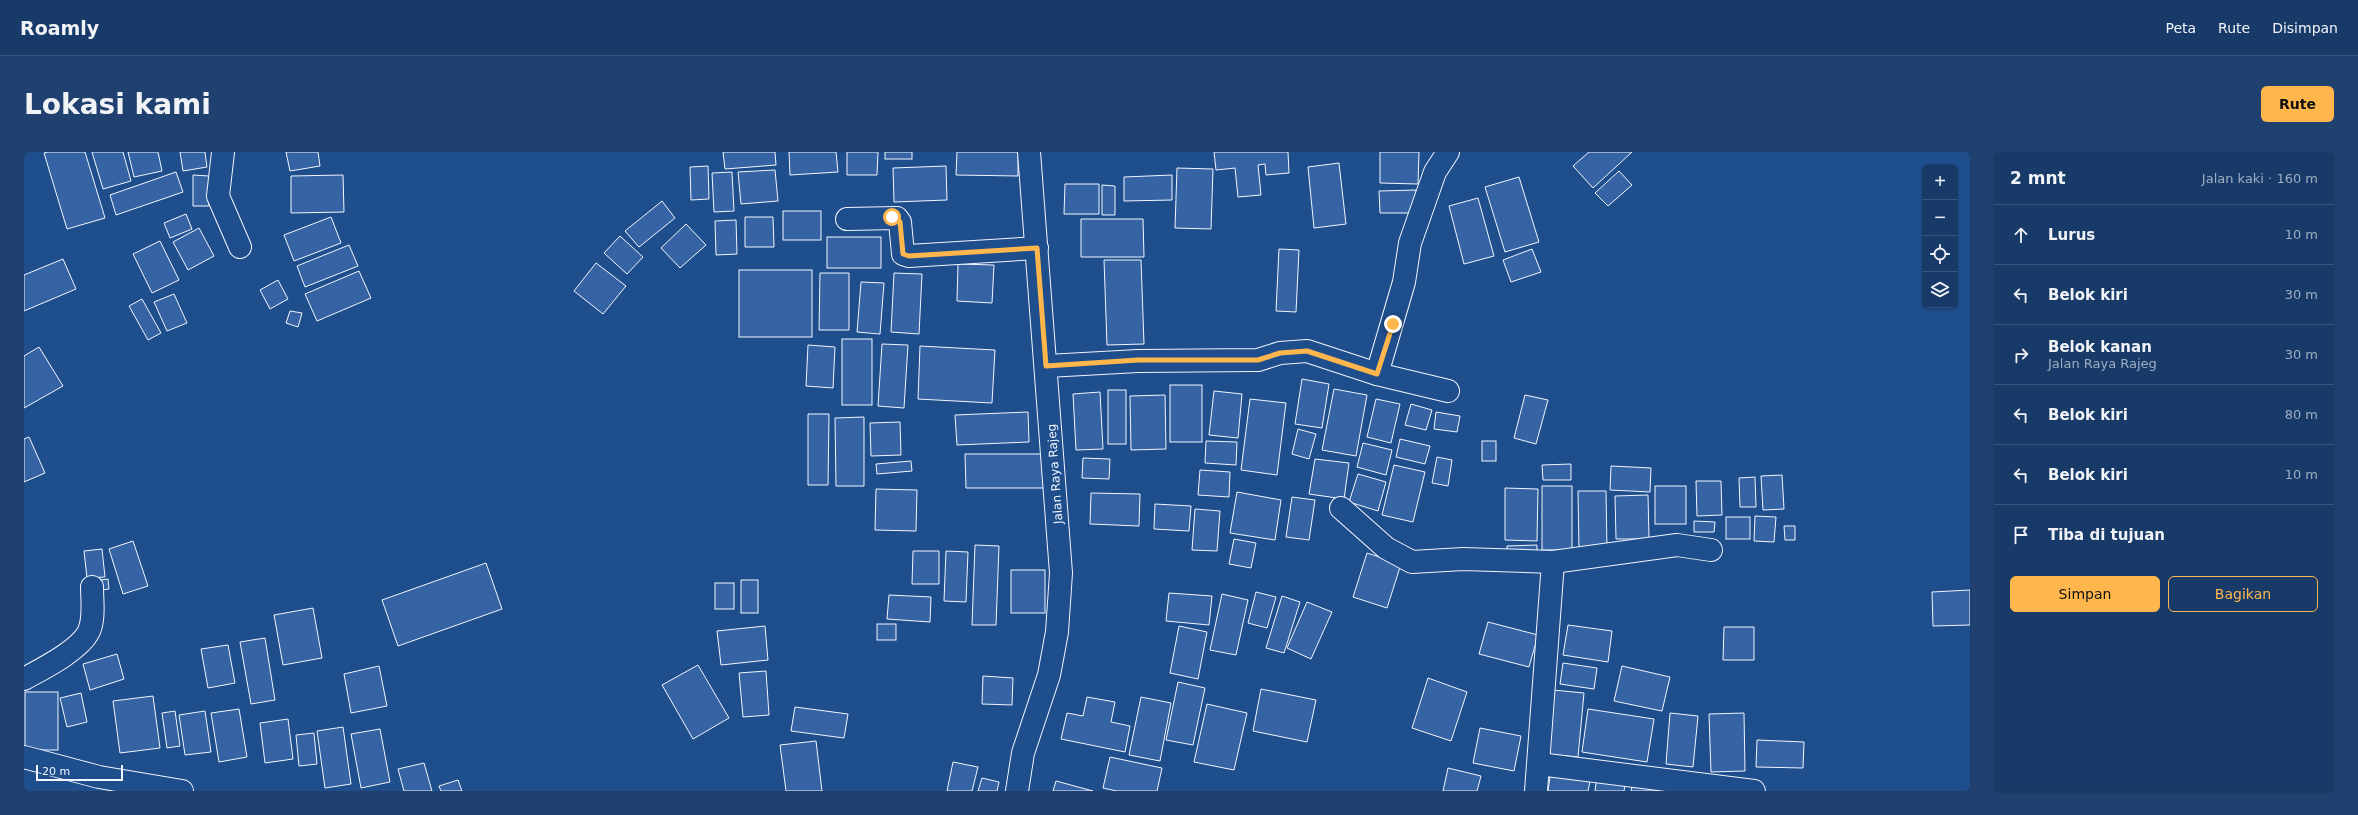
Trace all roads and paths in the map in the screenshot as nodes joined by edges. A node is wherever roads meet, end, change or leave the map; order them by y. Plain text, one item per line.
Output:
1 (223, 152) edge
2 (1030, 152) edge
3 (1448, 152) edge
4 (847, 219) dead end
5 (240, 246) dead end
6 (1037, 248) junction
7 (1046, 366) junction
8 (1377, 374) junction
9 (1448, 391) dead end
10 (1341, 508) dead end
11 (1711, 550) dead end
12 (1553, 562) junction
13 (92, 587) dead end
14 (24, 679) edge
15 (24, 758) edge
16 (1539, 764) junction
17 (182, 791) edge
18 (1017, 791) edge
19 (1536, 791) edge
20 (1754, 791) edge

1 - 5 street
2 - 6 street, Jalan Raya Rajeg
3 - 8 street
4 - 6 street
6 - 7 street, Jalan Raya Rajeg
7 - 8 street
7 - 18 street, Jalan Raya Rajeg
8 - 9 street
10 - 12 street
11 - 12 street
12 - 16 street
13 - 14 street
15 - 17 street
16 - 19 street
16 - 20 street

